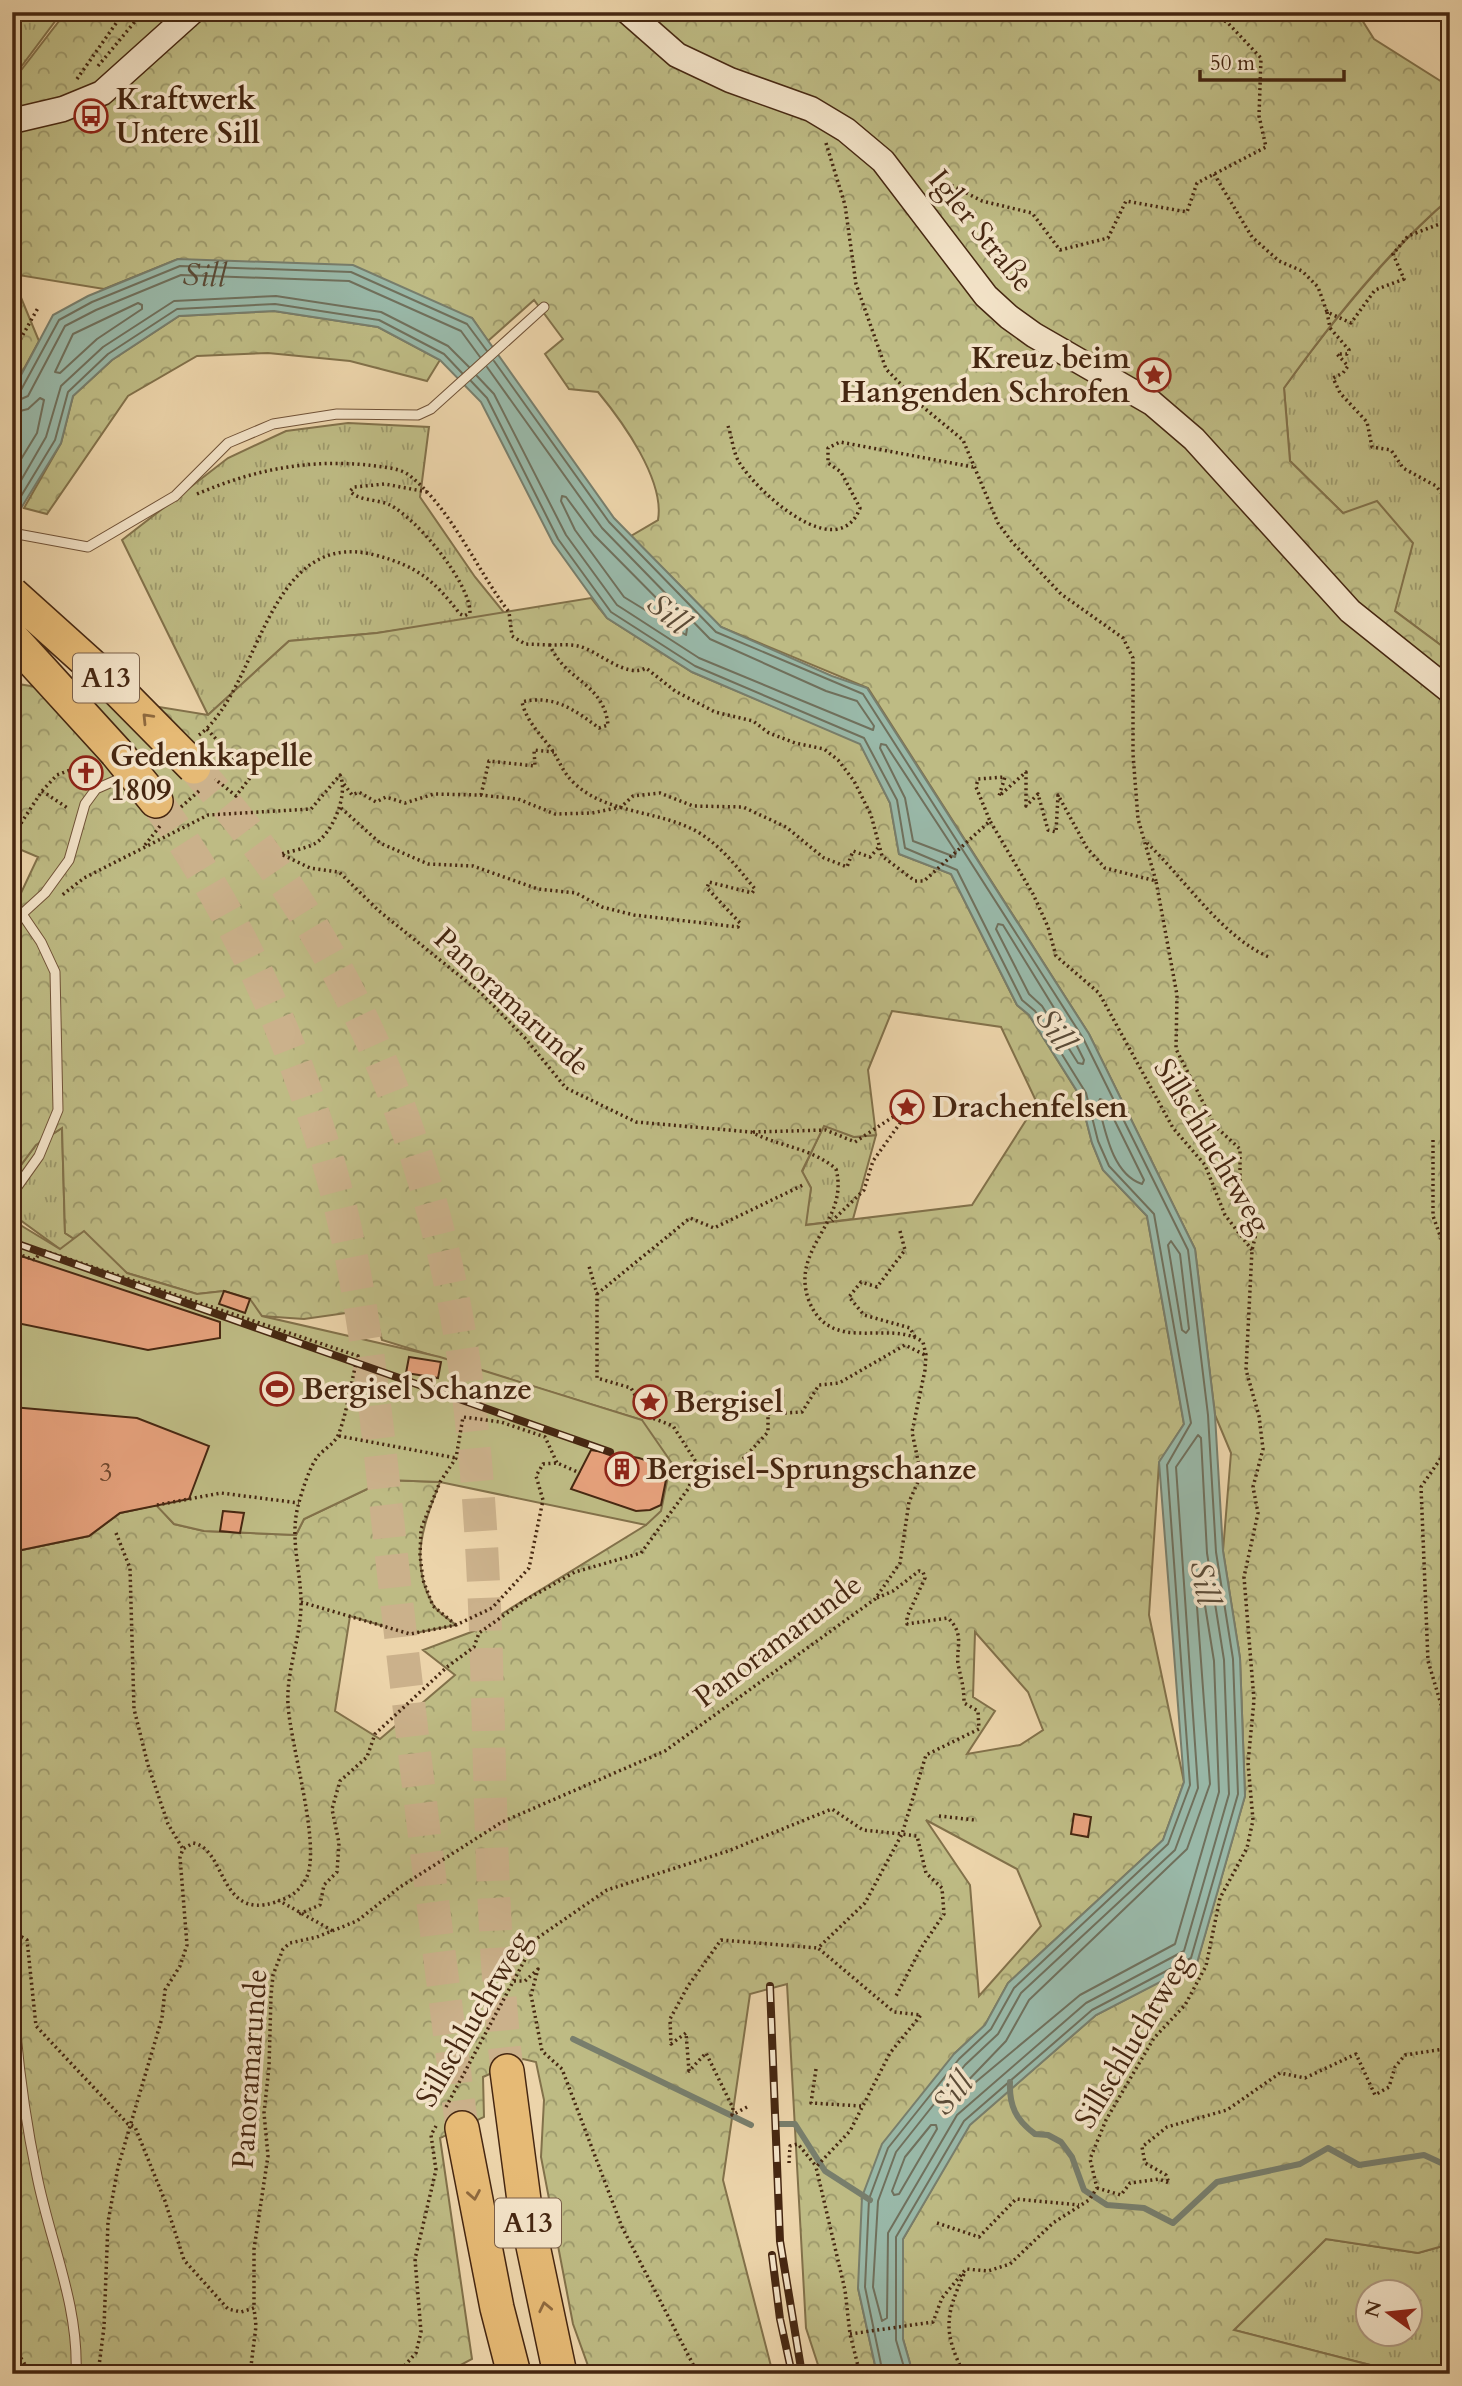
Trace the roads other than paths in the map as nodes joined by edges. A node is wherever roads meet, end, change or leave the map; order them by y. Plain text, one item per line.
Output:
1 (27, 12) edge
2 (192, 12) edge
3 (628, 12) edge
4 (12, 15) edge
5 (12, 121) edge
6 (544, 307) dead end
7 (12, 533) edge
8 (12, 594) edge
9 (12, 638) edge
10 (1450, 691) edge
11 (124, 763) junction
12 (194, 767) tunnel mouth
13 (156, 801) tunnel mouth
14 (17, 912) edge
15 (12, 1194) edge
16 (12, 1975) edge
17 (507, 2071) tunnel mouth
18 (448, 2121) tunnel mouth
19 (76, 2374) edge
20 (514, 2374) edge
21 (560, 2374) edge

1 - 4 lane
2 - 5 main road
3 - 10 main road, Igler Straße
6 - 7 lane
12 -> 8 highway, A13, bridge
9 - 11 highway, A13, bridge
11 - 13 highway, A13
11 - 14 lane
14 - 15 lane
16 - 19 lane
21 -> 17 highway, A13
18 -> 20 highway, A13

